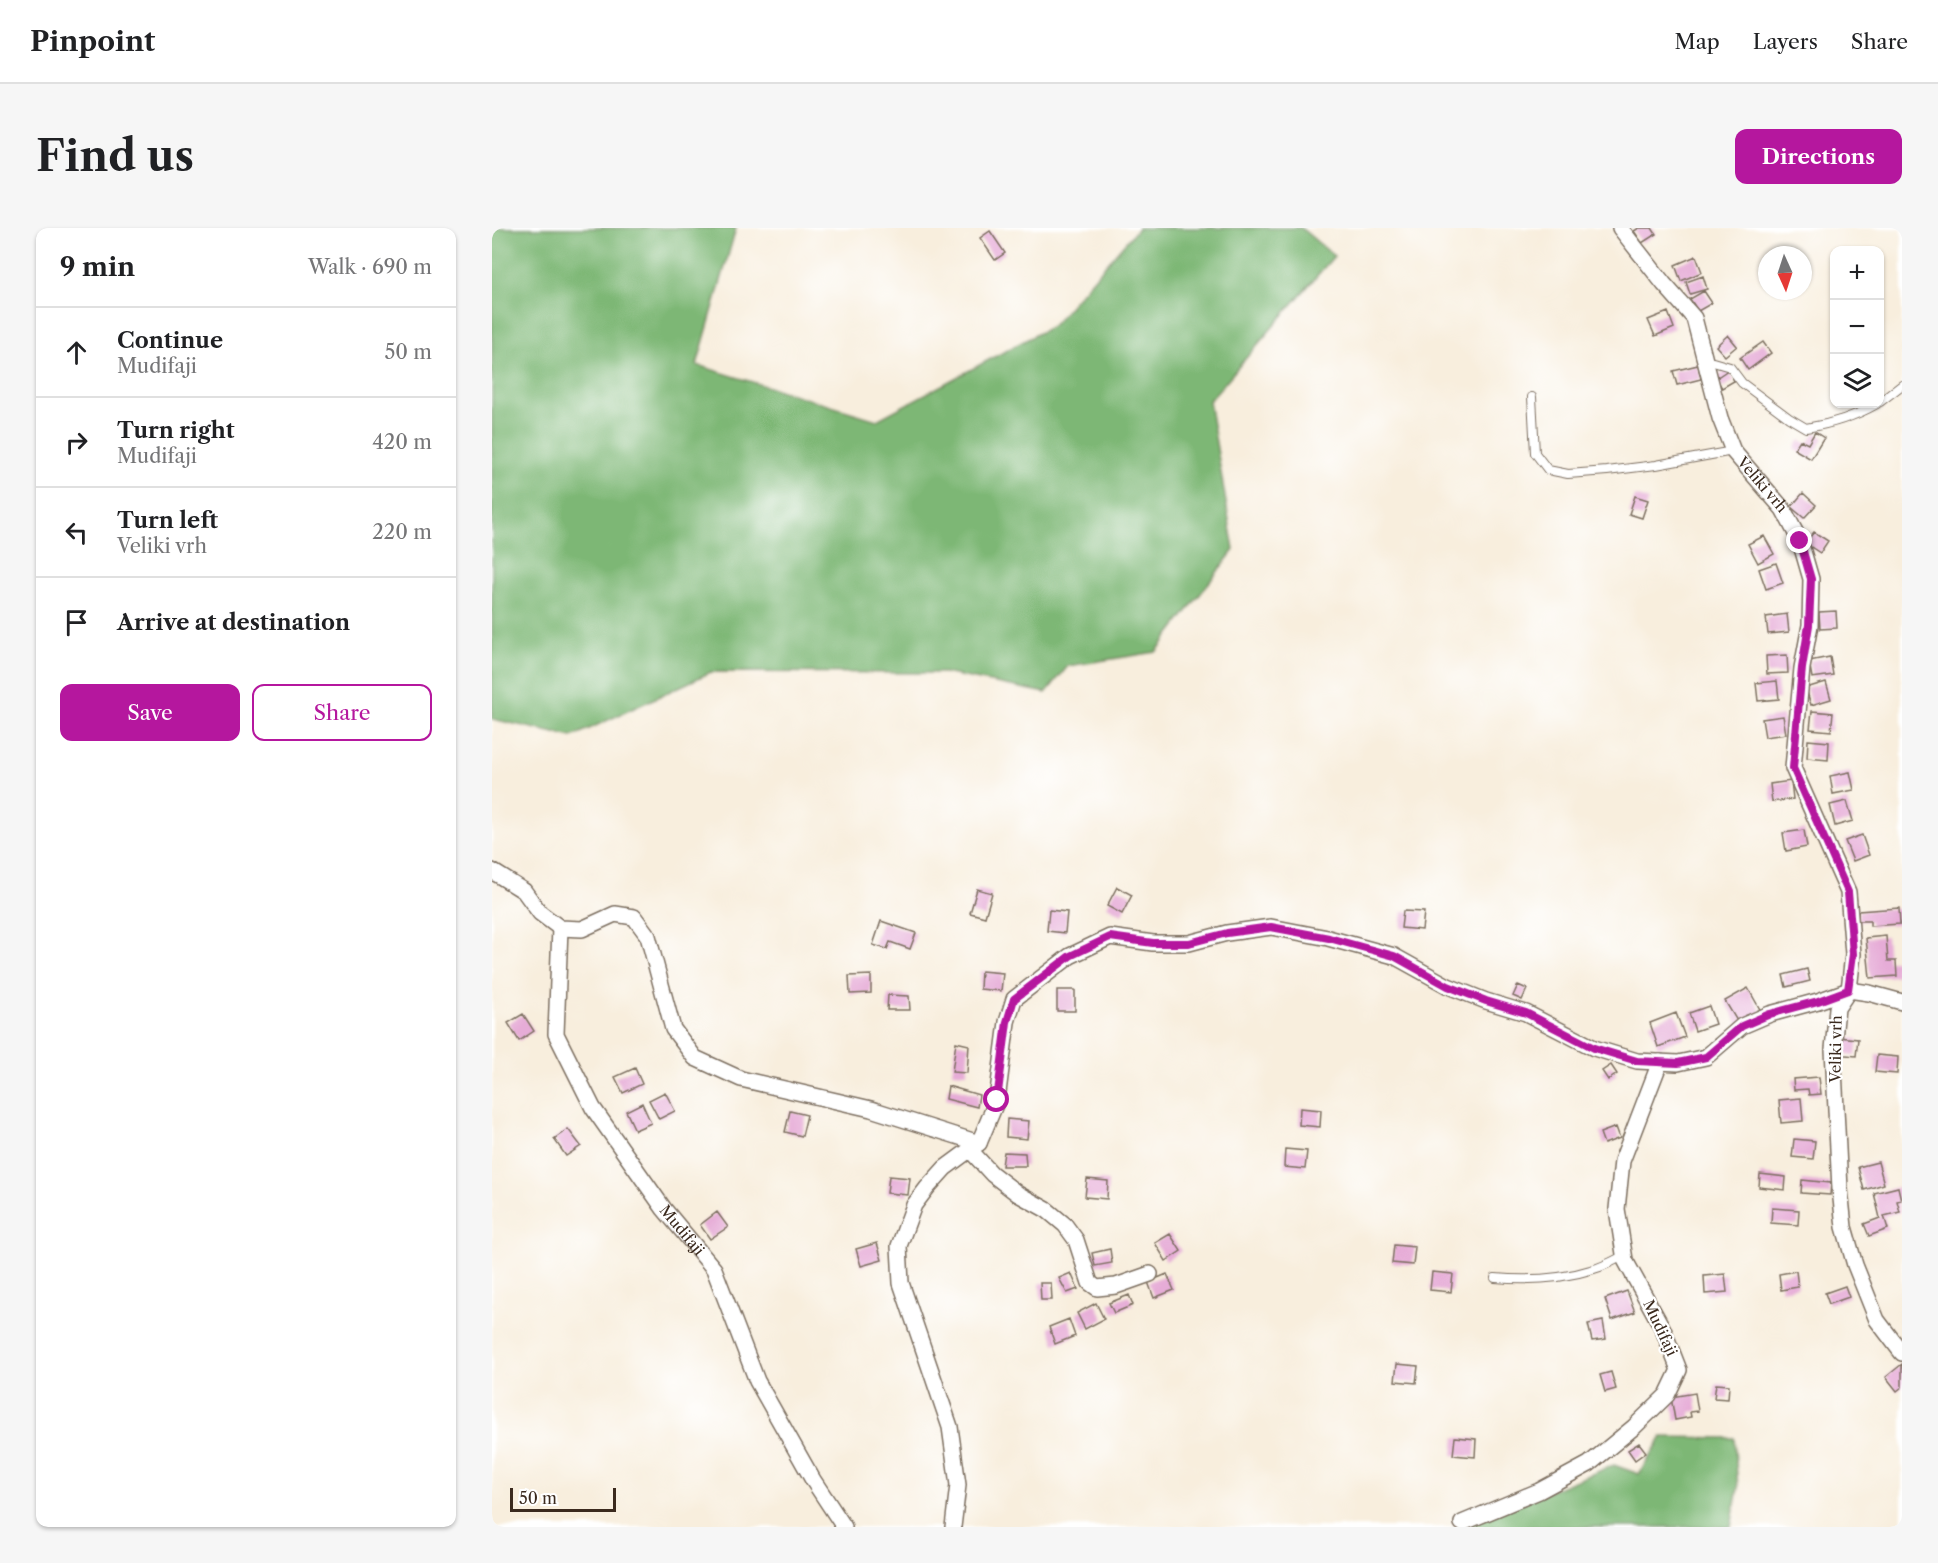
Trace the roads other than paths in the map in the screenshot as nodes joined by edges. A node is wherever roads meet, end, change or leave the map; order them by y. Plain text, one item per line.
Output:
1 (1620, 228) edge
2 (1706, 362) junction
3 (1902, 385) edge
4 (1533, 397) dead end
5 (1884, 398) edge
6 (1869, 408) edge
7 (1733, 451) junction
8 (492, 871) edge
9 (560, 928) junction
10 (1848, 990) junction
11 (1902, 1002) edge
12 (1659, 1062) junction
13 (975, 1146) junction
14 (1625, 1255) junction
15 (1150, 1274) dead end
16 (1495, 1278) dead end
17 (1902, 1353) edge
18 (1462, 1523) dead end
19 (844, 1527) edge
20 (953, 1527) edge

1 - 2 street, Veliki vrh
2 - 6 lane
2 - 7 street, Veliki vrh
3 - 5 lane
4 - 7 lane
7 - 10 street, Veliki vrh
8 - 9 street
9 - 13 street
9 - 19 street, Mudifaji
10 - 11 street
10 - 12 street
10 - 17 street, Veliki vrh
12 - 13 street
12 - 14 street, Mudifaji
13 - 15 street
13 - 20 street
14 - 16 lane
14 - 18 street, Mudifaji

